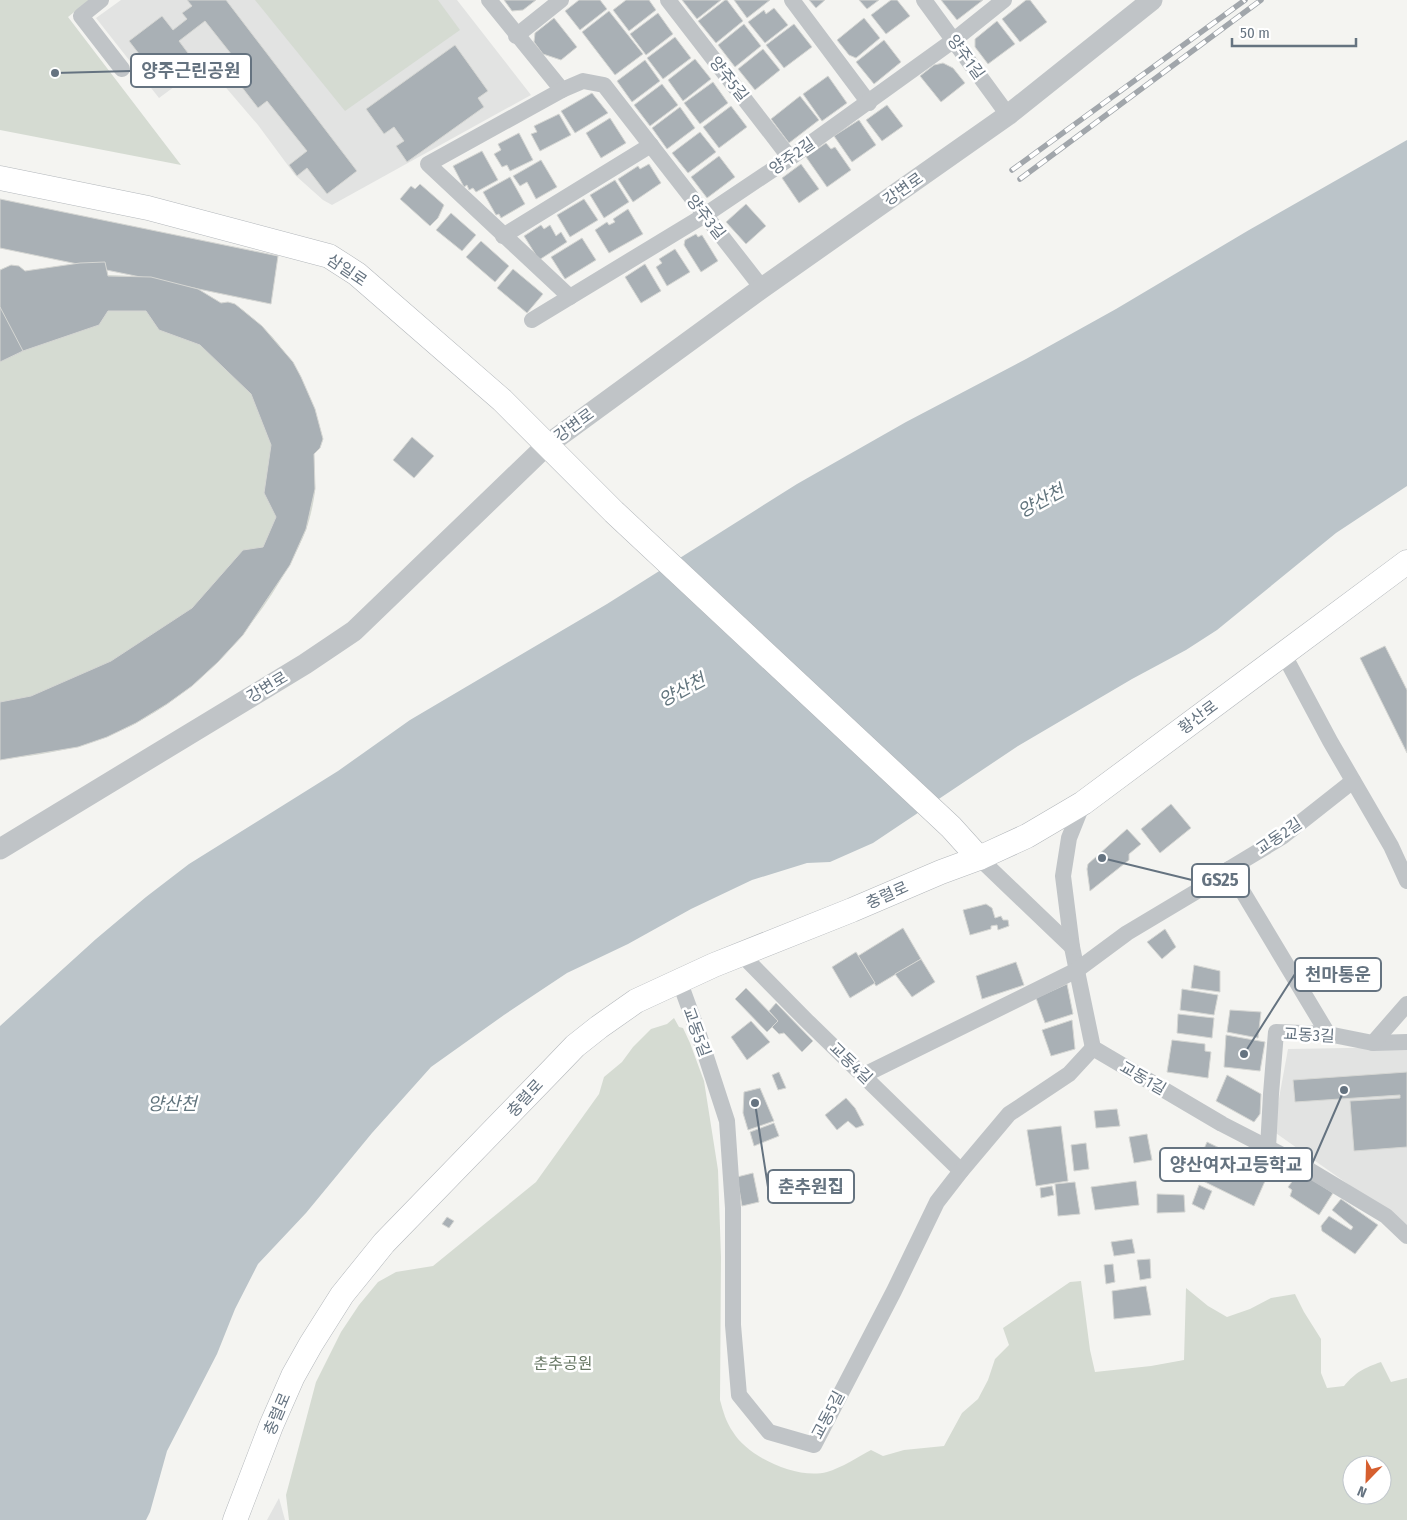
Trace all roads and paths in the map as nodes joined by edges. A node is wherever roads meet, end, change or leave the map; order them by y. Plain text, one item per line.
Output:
1 (101, 0) edge
2 (489, 0) edge
3 (561, 0) edge
4 (668, 0) edge
5 (792, 0) edge
6 (924, 0) edge
7 (1004, 0) edge
8 (1152, 0) edge
9 (516, 36) junction
10 (954, 40) junction
11 (122, 70) dead end
12 (562, 90) junction
13 (869, 103) junction
14 (1008, 115) junction
15 (650, 145) junction
16 (790, 158) junction
17 (0, 178) edge
18 (705, 215) junction
19 (503, 236) junction
20 (762, 288) junction
21 (570, 297) junction
22 (532, 320) dead end
23 (547, 445) junction
24 (1406, 565) edge
25 (1283, 653) junction
26 (1353, 781) junction
27 (1083, 803) junction
28 (0, 849) edge
29 (979, 858) junction
30 (1230, 869) junction
31 (1407, 881) edge
32 (1072, 947) junction
33 (741, 954) junction
34 (1077, 970) junction
35 (679, 980) junction
36 (1407, 1004) edge
37 (1328, 1034) junction
38 (1407, 1042) edge
39 (1373, 1043) junction
40 (1093, 1048) junction
41 (864, 1075) junction
42 (1268, 1148) junction
43 (962, 1171) junction
44 (1407, 1236) edge
45 (238, 1517) edge

1 - 11 street
2 - 9 street
3 - 9 street
4 - 16 street, 양주5길
5 - 13 street
6 - 10 street, 양주1길
7 - 10 street, 양주2길
8 - 14 street, 강변로
9 - 12 street
10 - 13 street, 양주2길
10 - 14 street, 양주1길
12 - 15 street, 양주3길
12 - 19 street, 양주3길
13 - 16 street, 양주2길
14 - 20 street, 강변로
15 - 18 street, 양주3길
15 - 19 street
16 - 18 street, 양주2길
17 - 23 main road, 삼일로
18 - 20 street, 양주3길
18 - 21 street, 양주2길
19 - 21 street
20 - 23 street, 강변로
21 - 22 street, 양주2길
23 - 28 street, 강변로
23 - 29 main road, 삼일로
24 - 25 main road, 황산로
25 - 26 street
25 - 27 main road, 황산로
26 - 30 street, 교동2길
26 - 31 street
27 - 29 main road, 황산로
27 - 32 street
29 - 32 street
29 - 33 main road, 충렬로
30 - 34 street, 교동2길
30 - 37 street
32 - 34 street
33 - 35 main road, 충렬로
33 - 41 street, 교동4길
34 - 40 street
34 - 41 street, 교동2길
35 - 43 street, 교동5길
35 - 45 main road, 충렬로
36 - 39 street
37 - 39 street, 교동3길
37 - 42 street, 교동3길
38 - 39 street, 교동3길
40 - 42 street, 교동1길
40 - 43 street, 교동5길
41 - 43 street, 교동4길
42 - 44 street, 교동1길

